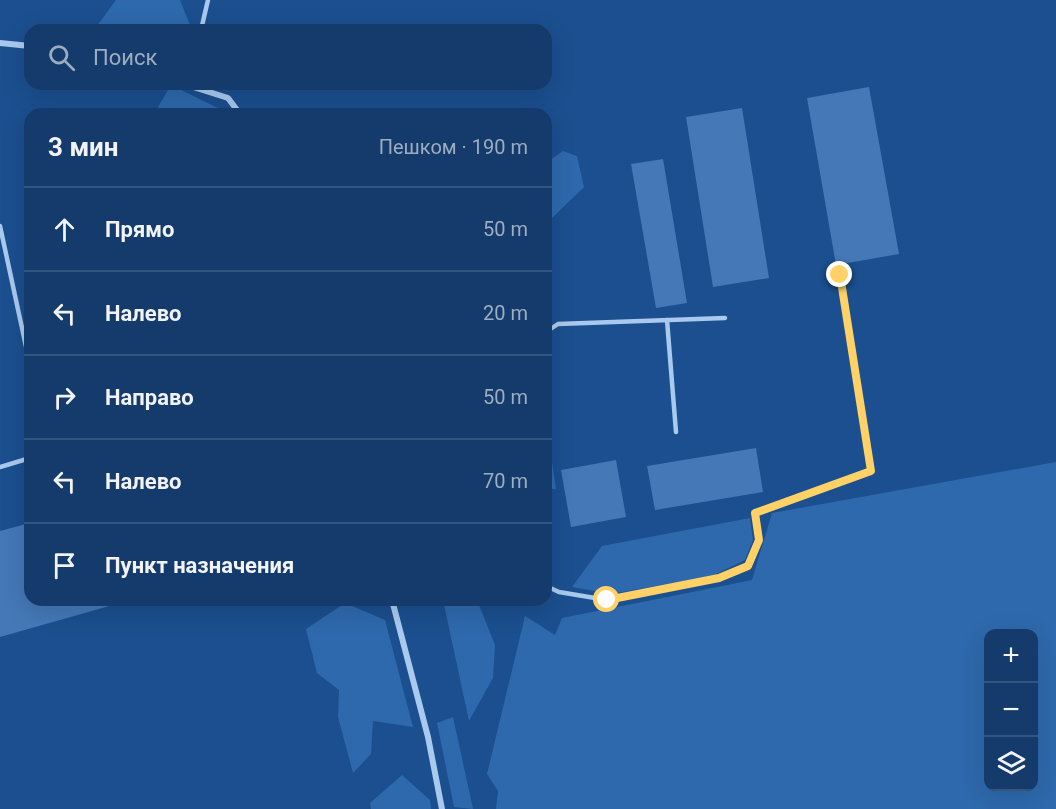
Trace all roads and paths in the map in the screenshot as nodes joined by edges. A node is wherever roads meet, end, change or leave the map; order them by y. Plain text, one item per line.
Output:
1 (208, 0) edge
2 (202, 24) edge
3 (0, 44) edge
4 (24, 46) edge
5 (204, 90) edge
6 (236, 108) edge
7 (0, 226) edge
8 (840, 275) dead end
9 (725, 318) dead end
10 (667, 320) junction
11 (552, 328) edge
12 (24, 337) edge
13 (675, 432) dead end
14 (24, 460) edge
15 (0, 467) edge
16 (552, 589) edge
17 (394, 606) edge
18 (442, 809) edge

1 - 2 lane
3 - 4 street
5 - 6 street
7 - 12 lane
8 - 16 lane
9 - 10 lane
10 - 11 lane
10 - 13 lane
14 - 15 lane
17 - 18 street

